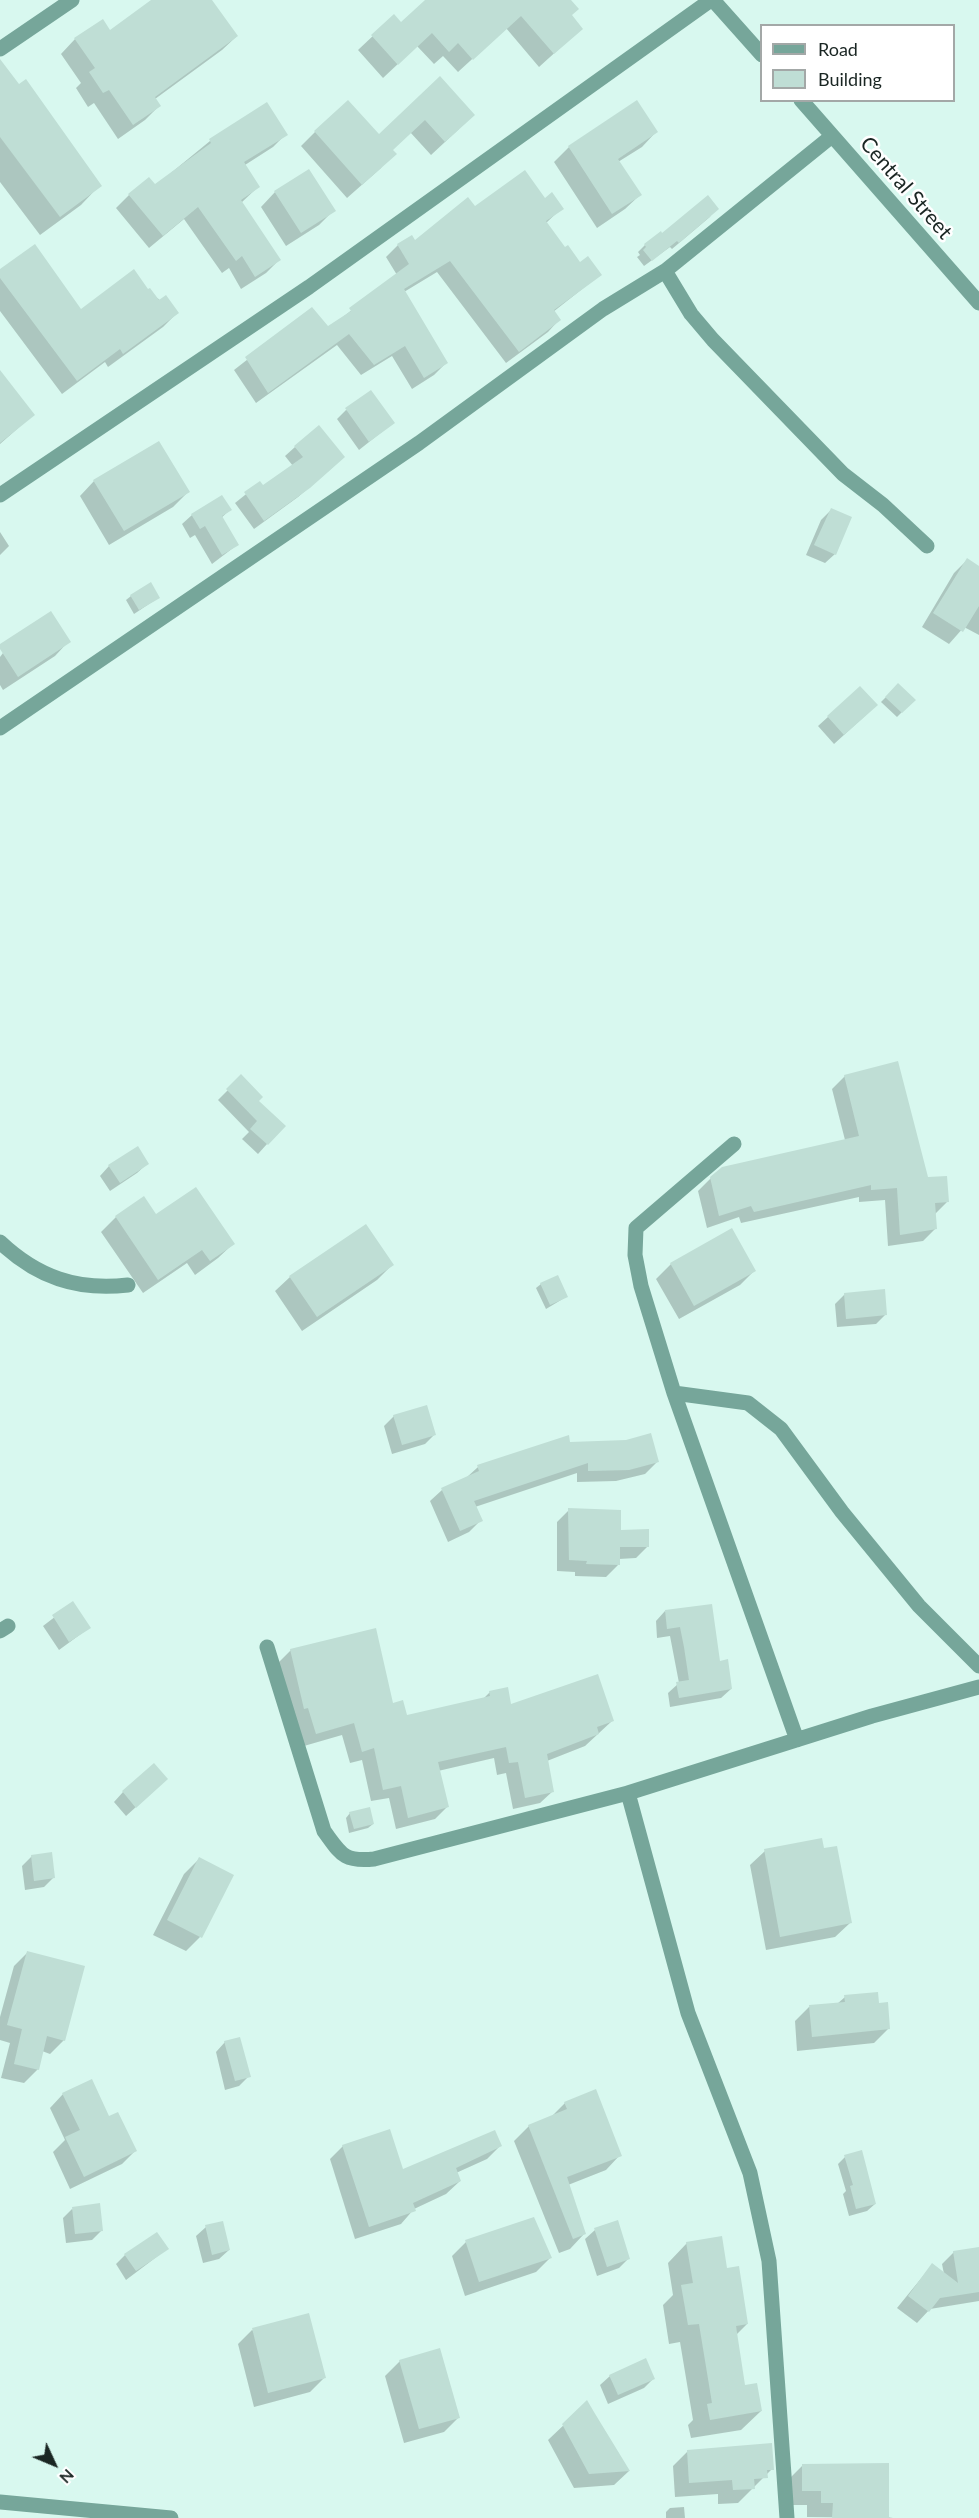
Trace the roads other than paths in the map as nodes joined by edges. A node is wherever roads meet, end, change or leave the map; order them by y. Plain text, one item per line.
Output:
1 (72, 0) edge
2 (712, 0) edge
3 (0, 49) edge
4 (760, 53) edge
5 (803, 102) edge
6 (832, 136) junction
7 (665, 271) junction
8 (979, 303) edge
9 (0, 495) edge
10 (927, 546) dead end
11 (0, 728) edge
12 (734, 1144) dead end
13 (0, 1242) edge
14 (128, 1285) dead end
15 (674, 1393) junction
16 (267, 1647) dead end
17 (979, 1665) edge
18 (979, 1687) edge
19 (796, 1740) junction
20 (628, 1793) junction
21 (0, 2502) edge
22 (171, 2518) edge
23 (787, 2518) edge

1 - 3 street
2 - 4 street
2 - 9 street
5 - 6 street, Central Street
6 - 7 street
6 - 8 street, Central Street
7 - 10 street
7 - 11 street
12 - 15 street
13 - 14 street
15 - 17 street
15 - 19 street
16 - 20 street
18 - 19 street
19 - 20 street
20 - 23 street
21 - 22 street

